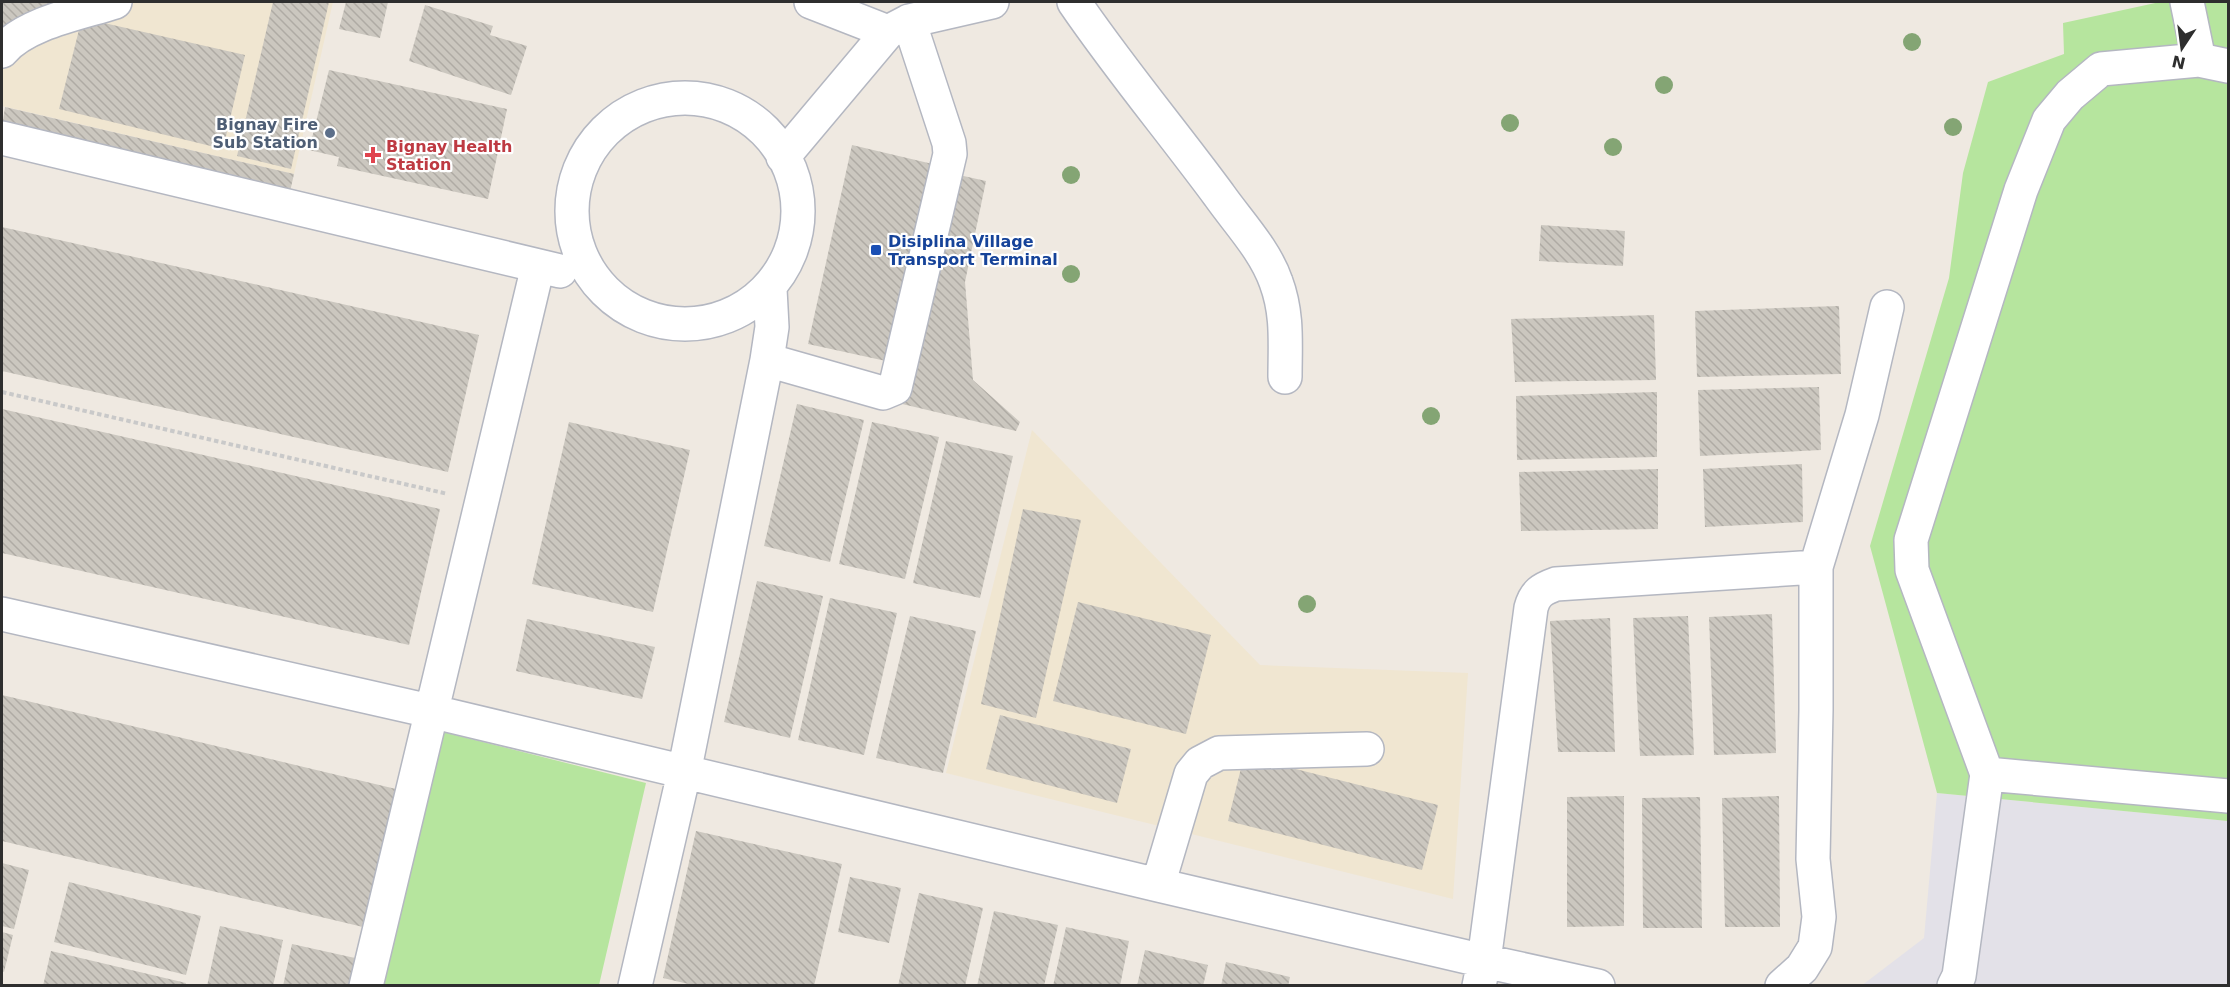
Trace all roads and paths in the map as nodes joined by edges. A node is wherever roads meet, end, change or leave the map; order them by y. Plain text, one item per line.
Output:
1 (116, 2) edge
2 (811, 2) edge
3 (992, 2) edge
4 (1074, 2) edge
5 (2187, 2) edge
6 (899, 26) junction
7 (2, 51) edge
8 (2214, 63) edge
9 (2, 138) edge
10 (783, 157) junction
11 (538, 266) junction
12 (591, 278) junction
13 (770, 289) junction
14 (1887, 307) dead end
15 (767, 360) junction
16 (1285, 377) dead end
17 (2, 392) edge
18 (481, 502) junction
19 (1816, 567) junction
20 (2, 614) edge
21 (430, 711) junction
22 (1367, 749) dead end
23 (684, 773) junction
24 (1986, 774) junction
25 (2229, 796) edge
26 (1158, 885) junction
27 (1482, 973) edge
28 (366, 986) edge
29 (635, 986) edge
30 (1598, 986) edge
31 (1782, 986) edge
32 (1953, 986) edge

1 - 7 street
2 - 6 street
3 - 6 street
4 - 16 street
5 - 8 street
6 - 10 street
6 - 15 street
8 - 24 street
9 - 11 street
10 - 12 street
10 - 13 street
11 - 12 street
11 - 18 street
12 - 13 street
13 - 15 street
14 - 19 street
15 - 23 street
17 - 18 path
18 - 21 street
19 - 27 street
19 - 31 street
20 - 21 street
21 - 23 street
21 - 28 street
22 - 26 street
23 - 26 street
23 - 29 street
24 - 25 street
24 - 32 street
26 - 27 street
27 - 30 street

